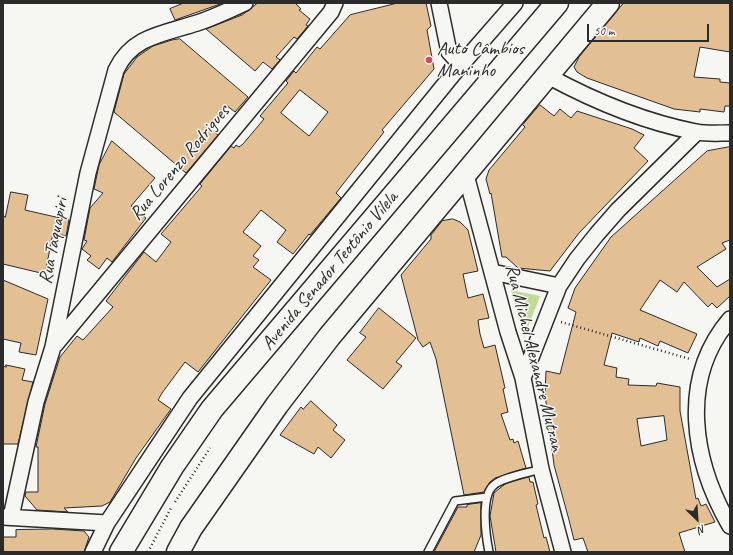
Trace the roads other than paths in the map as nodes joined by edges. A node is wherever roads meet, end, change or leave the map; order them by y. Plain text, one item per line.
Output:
1 (245, 3) edge
2 (335, 3) edge
3 (439, 3) edge
4 (515, 3) edge
5 (557, 3) edge
6 (608, 3) edge
7 (461, 65) junction
8 (548, 76) junction
9 (697, 132) junction
10 (730, 133) edge
11 (466, 175) junction
12 (492, 272) junction
13 (559, 286) junction
14 (730, 319) edge
15 (53, 347) junction
16 (523, 378) junction
17 (541, 469) junction
18 (487, 497) junction
19 (7, 517) edge
20 (107, 523) junction
21 (730, 526) edge
22 (93, 552) edge
23 (121, 552) edge
24 (178, 552) edge
25 (428, 552) edge
26 (489, 552) edge
27 (563, 552) edge

1 - 15 street, Rua Taquapiri
2 - 15 street, Rua Lorenzo Rodrigues
3 - 7 street
4 - 7 street, Avenida Senador Teotônio Vilela
5 - 23 main road, Avenida Senador Teotônio Vilela
6 - 8 main road
7 - 20 street, Avenida Senador Teotônio Vilela
8 - 9 street
8 - 11 main road
9 - 10 street
9 - 13 street
11 - 12 street, Rua Michel Alexandre Mutran
11 - 24 main road
12 - 13 street
12 - 16 street, Rua Michel Alexandre Mutran
13 - 16 street
14 - 21 street
15 - 19 street, Rua Taquapiri
16 - 17 street, Rua Michel Alexandre Mutran
17 - 18 lane
17 - 27 street, Rua Michel Alexandre Mutran
18 - 25 lane
18 - 26 lane
19 - 20 street
20 - 22 street, Avenida Senador Teotônio Vilela

